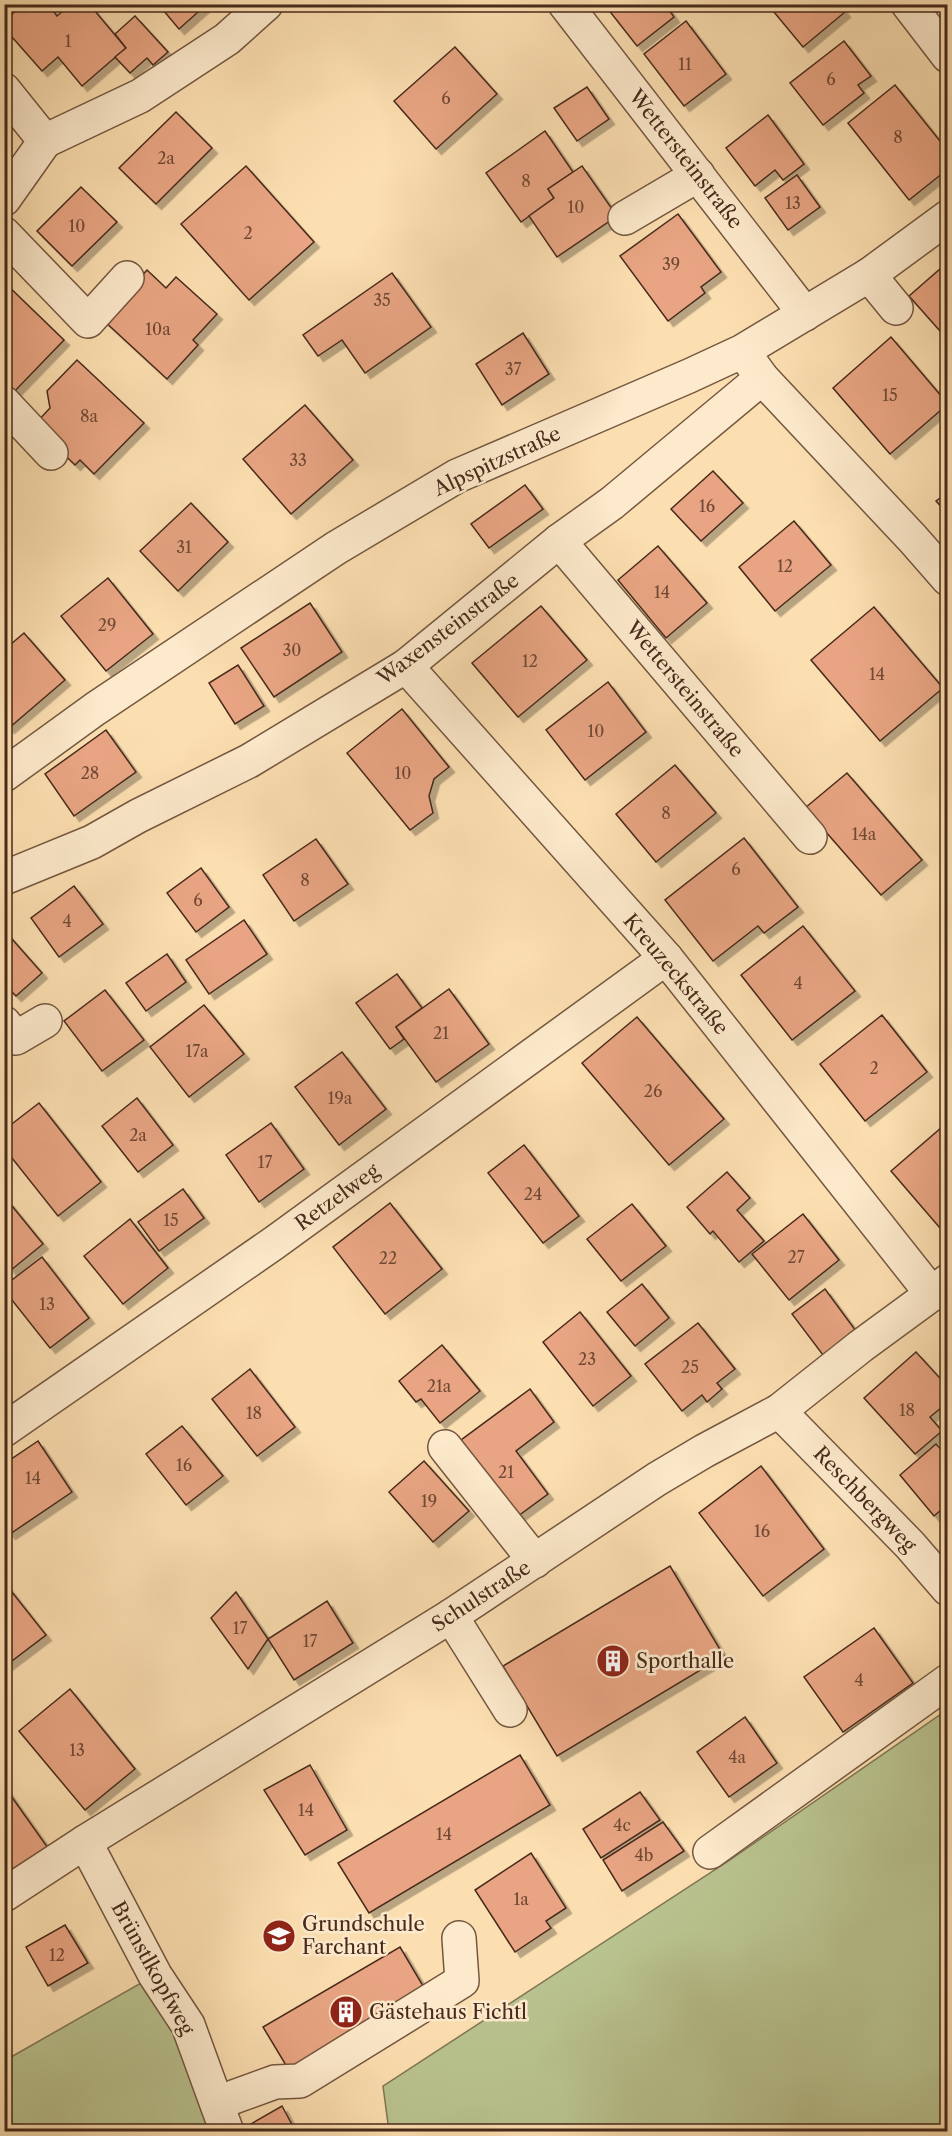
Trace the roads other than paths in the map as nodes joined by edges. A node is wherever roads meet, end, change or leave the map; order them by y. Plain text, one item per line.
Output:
1 (266, 4) edge
2 (565, 4) edge
3 (908, 4) edge
4 (948, 56) edge
5 (4, 90) edge
6 (45, 141) junction
7 (698, 175) junction
8 (4, 199) edge
9 (948, 217) edge
10 (625, 218) dead end
11 (4, 234) edge
12 (869, 275) junction
13 (127, 278) dead end
14 (896, 308) dead end
15 (806, 314) junction
16 (743, 351) junction
17 (762, 378) junction
18 (4, 403) edge
19 (51, 453) dead end
20 (559, 541) junction
21 (948, 579) edge
22 (406, 666) junction
23 (4, 775) edge
24 (810, 837) dead end
25 (4, 878) edge
26 (666, 958) junction
27 (45, 1020) dead end
28 (4, 1023) edge
29 (940, 1288) edge
30 (779, 1411) junction
31 (4, 1430) edge
32 (445, 1448) dead end
33 (535, 1561) junction
34 (948, 1589) edge
35 (451, 1616) junction
36 (948, 1681) edge
37 (510, 1710) dead end
38 (85, 1842) junction
39 (710, 1851) dead end
40 (4, 1895) edge
41 (459, 1938) dead end
42 (222, 2117) edge

1 - 6 street
2 - 7 street, Wettersteinstraße
3 - 4 street
5 - 6 street
6 - 8 street
7 - 10 street
7 - 15 street, Wettersteinstraße
9 - 12 street, Alpspitzstraße
11 - 13 street
12 - 14 street
12 - 15 street, Alpspitzstraße
15 - 16 street, Alpspitzstraße
16 - 17 street
16 - 23 street, Alpspitzstraße
17 - 20 street, Waxensteinstraße
17 - 21 street
18 - 19 street
20 - 22 street, Waxensteinstraße
20 - 24 street, Wettersteinstraße
22 - 25 street, Waxensteinstraße
22 - 26 street, Kreuzeckstraße
26 - 29 street, Kreuzeckstraße
26 - 31 street, Retzelweg
27 - 28 street
29 - 30 street, Schulstraße
30 - 33 street, Schulstraße
30 - 34 street, Reschbergweg
32 - 33 street
33 - 35 street, Schulstraße
35 - 37 street
35 - 38 street, Schulstraße
36 - 39 street
38 - 40 street, Schulstraße
38 - 42 street, Brünstlkopfweg
41 - 42 street

